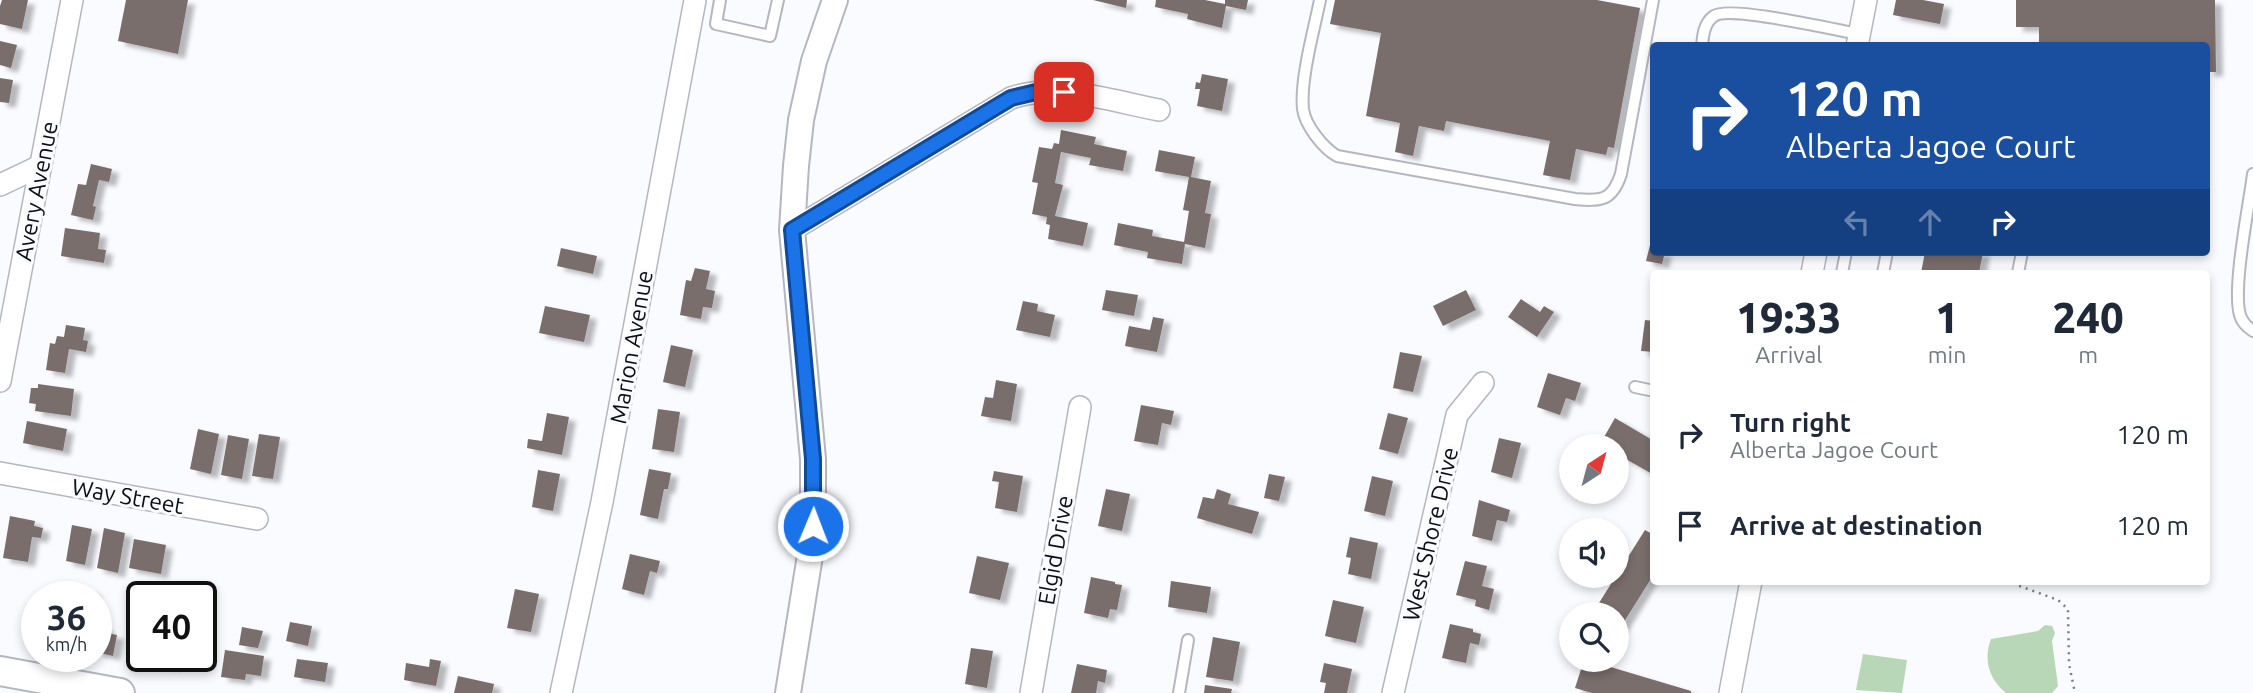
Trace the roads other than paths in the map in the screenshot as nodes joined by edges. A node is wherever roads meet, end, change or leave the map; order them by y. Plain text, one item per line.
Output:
1 (72, 0) edge
2 (695, 0) edge
3 (720, 0) edge
4 (778, 0) edge
5 (835, 0) edge
6 (1320, 0) edge
7 (1653, 0) edge
8 (1866, 0) edge
9 (1858, 40) edge
10 (1703, 42) edge
11 (1159, 110) dead end
12 (40, 166) junction
13 (2253, 174) edge
14 (0, 185) edge
15 (792, 230) junction
16 (2253, 331) edge
17 (0, 381) edge
18 (1483, 383) dead end
19 (1635, 387) dead end
20 (1650, 390) edge
21 (1080, 407) dead end
22 (0, 473) edge
23 (257, 519) dead end
24 (1750, 585) edge
25 (1188, 640) dead end
26 (0, 671) edge
27 (120, 693) edge
28 (561, 693) edge
29 (788, 693) edge
30 (1031, 693) edge
31 (1179, 693) edge
32 (1393, 693) edge
33 (1730, 693) edge

1 - 12 street, Avery Avenue
2 - 28 street, Marion Avenue
3 - 4 lane
5 - 15 street
6 - 7 lane
8 - 9 street
9 - 10 lane
11 - 15 street
12 - 14 street
12 - 17 street, Avery Avenue
13 - 16 lane
15 - 29 street
18 - 32 street, West Shore Drive
19 - 20 lane
21 - 30 street, Elgid Drive
22 - 23 street, Way Street
24 - 33 street
25 - 31 lane
26 - 27 main road

